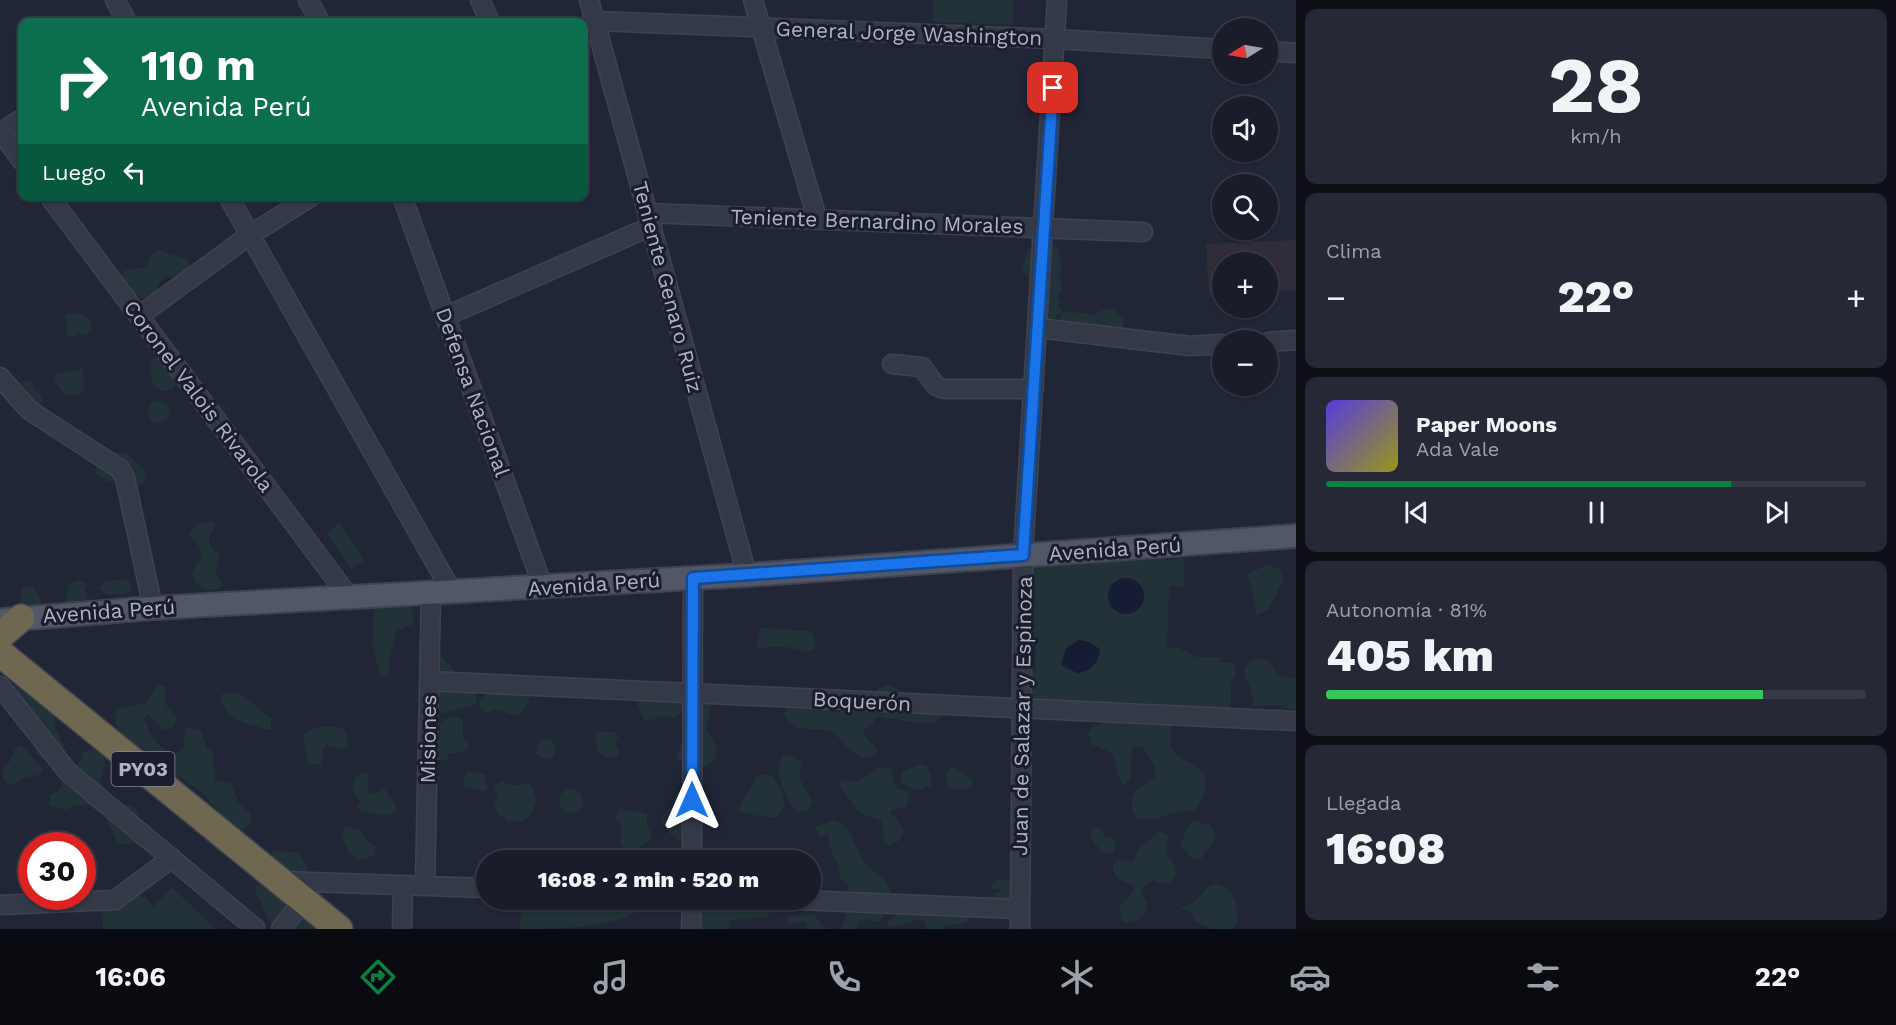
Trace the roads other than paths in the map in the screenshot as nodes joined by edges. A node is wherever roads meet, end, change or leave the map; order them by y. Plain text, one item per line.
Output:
1 (114, 0) edge
2 (308, 0) edge
3 (480, 0) edge
4 (589, 0) edge
5 (753, 0) edge
6 (1057, 0) edge
7 (125, 18) edge
8 (318, 18) edge
9 (488, 18) edge
10 (589, 25) edge
11 (761, 27) junction
12 (1055, 39) junction
13 (1212, 48) edge
14 (1278, 52) edge
15 (1296, 53) edge
16 (18, 121) edge
17 (1, 132) edge
18 (18, 155) edge
19 (53, 201) edge
20 (231, 201) edge
21 (304, 201) edge
22 (404, 201) edge
23 (817, 218) junction
24 (650, 220) junction
25 (1045, 228) junction
26 (1143, 232) dead end
27 (250, 235) junction
28 (139, 316) junction
29 (446, 316) junction
30 (1038, 328) junction
31 (1296, 340) edge
32 (1278, 341) edge
33 (1212, 345) edge
34 (892, 364) dead end
35 (0, 377) edge
36 (1034, 389) junction
37 (1296, 536) edge
38 (1023, 555) junction
39 (747, 574) junction
40 (693, 578) junction
41 (543, 587) junction
42 (441, 593) junction
43 (349, 597) junction
44 (153, 608) junction
45 (7, 618) edge
46 (1, 648) edge
47 (429, 681) junction
48 (2, 692) edge
49 (693, 693) junction
50 (1021, 708) junction
51 (1296, 721) edge
52 (692, 850) edge
53 (172, 858) junction
54 (281, 881) junction
55 (326, 882) junction
56 (404, 885) junction
57 (425, 885) junction
58 (476, 888) edge
59 (821, 901) edge
60 (305, 903) junction
61 (0, 905) edge
62 (1020, 909) junction
63 (692, 910) edge
64 (256, 929) edge
65 (281, 929) edge
66 (339, 929) edge
67 (402, 929) edge
68 (691, 929) edge
69 (1020, 929) edge

1 - 7 street
2 - 8 street
3 - 9 street
4 - 10 street, Teniente Genaro Ruiz
5 - 11 street
6 - 12 street, Juan de Salazar y Espinoza
10 - 11 street, General Jorge Washington
10 - 24 street, Teniente Genaro Ruiz
11 - 12 street, General Jorge Washington
11 - 23 street
12 - 13 street, General Jorge Washington
12 - 25 street, Juan de Salazar y Espinoza
14 - 15 street
16 - 17 street
17 - 18 street
19 - 28 street, Coronel Valois Rivarola
20 - 27 street
21 - 27 street
22 - 29 street, Defensa Nacional
23 - 24 street, Teniente Bernardino Morales
23 - 25 street, Teniente Bernardino Morales
24 - 29 street, Teniente Bernardino Morales
24 - 39 street, Teniente Genaro Ruiz
25 - 26 street, Teniente Bernardino Morales
25 - 30 street, Juan de Salazar y Espinoza
27 - 28 street
27 - 42 street
28 - 43 street, Coronel Valois Rivarola
29 - 41 street, Defensa Nacional
30 - 33 street
30 - 36 street, Juan de Salazar y Espinoza
31 - 32 street
34 - 36 street
35 - 44 street
36 - 38 street, Juan de Salazar y Espinoza
37 - 38 main road, Avenida Perú
38 - 39 main road, Avenida Perú
38 - 50 street, Juan de Salazar y Espinoza
39 - 40 main road, Avenida Perú
40 - 41 main road, Avenida Perú
40 - 49 street
41 - 42 main road, Avenida Perú
42 - 43 main road, Avenida Perú
42 - 47 street, Misiones
43 - 44 main road, Avenida Perú
44 - 45 main road, Avenida Perú
45 - 46 highway
46 - 54 highway, PY03
47 - 49 street, Boquerón
47 - 57 street, Misiones
48 - 53 street
49 - 50 street, Boquerón
49 - 52 street
50 - 51 street, Boquerón
50 - 62 street, Juan de Salazar y Espinoza
53 - 61 street
53 - 64 street
54 - 55 street
54 - 60 highway, PY03
55 - 56 street
55 - 60 street
56 - 57 street
56 - 67 street
57 - 58 street
59 - 62 street
60 - 65 street
60 - 66 highway, PY03
62 - 69 street, Juan de Salazar y Espinoza
63 - 68 street

